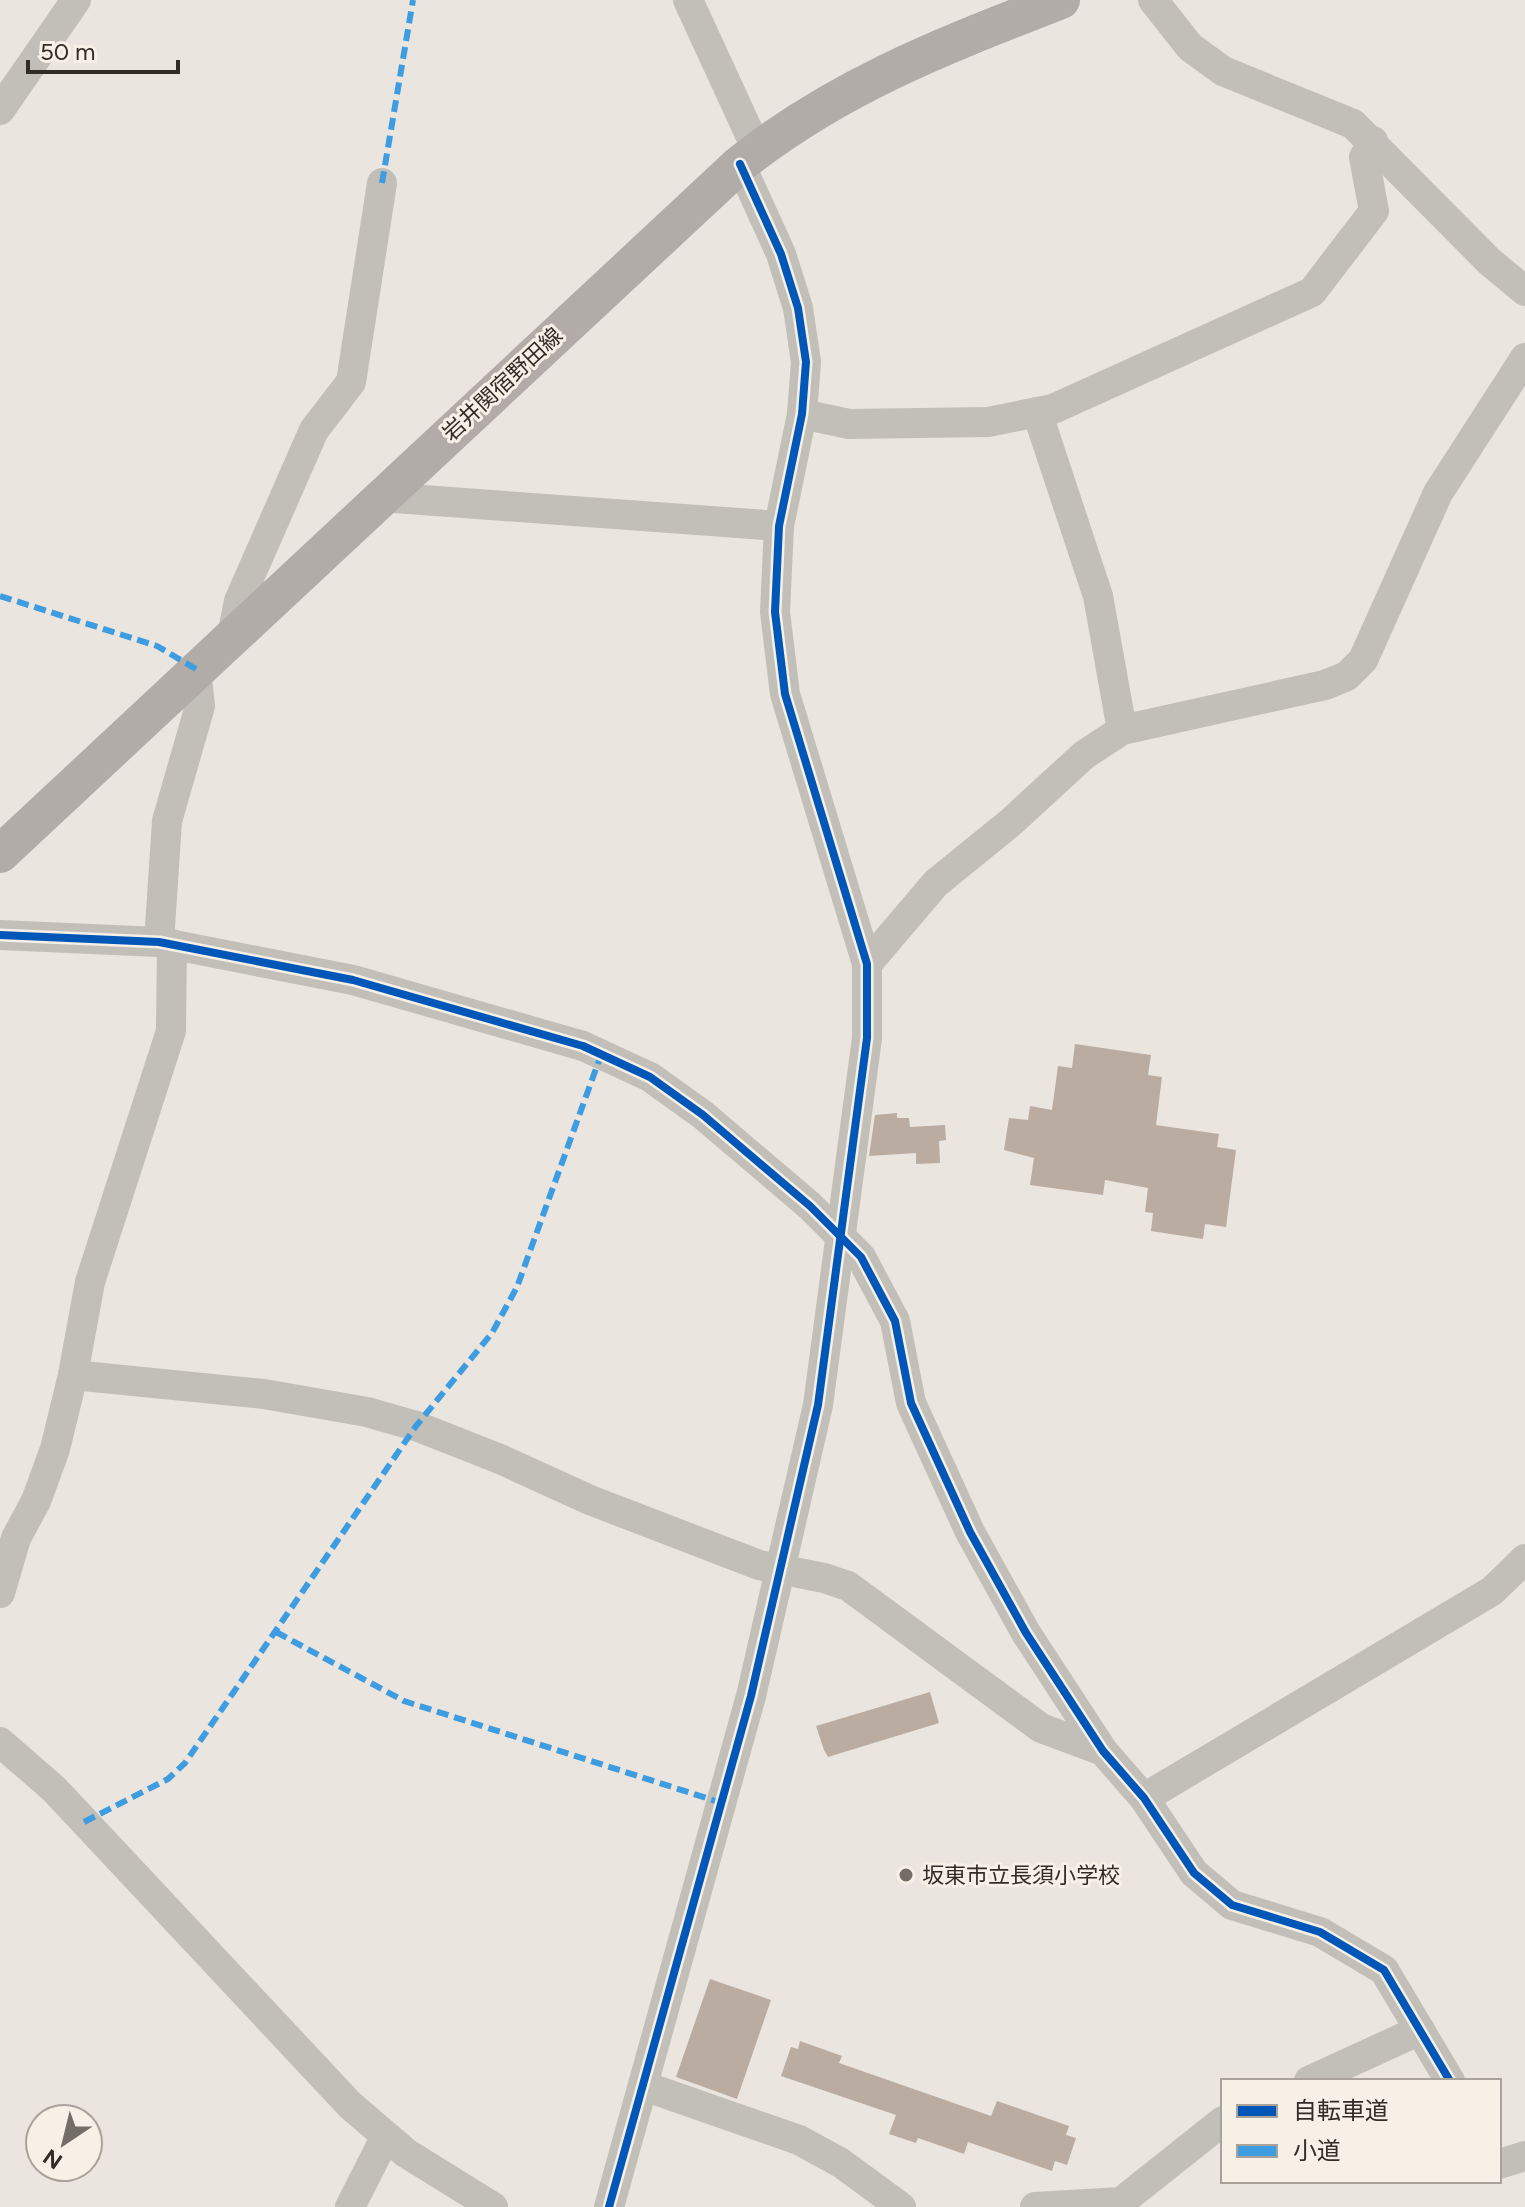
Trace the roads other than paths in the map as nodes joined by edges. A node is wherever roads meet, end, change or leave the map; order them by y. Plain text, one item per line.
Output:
1 (76, 0) edge
2 (688, 0) edge
3 (1061, 0) edge
4 (1153, 0) edge
5 (0, 110) edge
6 (1373, 141) junction
7 (749, 157) junction
8 (382, 183) dead end
9 (1525, 291) edge
10 (1525, 358) edge
11 (1037, 412) junction
12 (802, 414) junction
13 (381, 497) junction
14 (779, 526) junction
15 (232, 636) junction
16 (196, 669) junction
17 (1122, 730) junction
18 (0, 854) edge
19 (0, 935) edge
20 (166, 943) junction
21 (867, 964) junction
22 (839, 1238) junction
23 (73, 1375) junction
24 (1525, 1559) edge
25 (781, 1570) junction
26 (1, 1583) edge
27 (0, 1742) edge
28 (1103, 1751) junction
29 (1144, 1798) junction
30 (1420, 2030) junction
31 (1313, 2079) edge
32 (1449, 2079) edge
33 (644, 2086) junction
34 (1221, 2123) edge
35 (385, 2138) junction
36 (1525, 2156) edge
37 (1501, 2163) edge
38 (350, 2207) edge
39 (493, 2207) edge
40 (609, 2207) edge
41 (901, 2207) edge
42 (1035, 2207) edge

1 - 5 street
2 - 7 street
3 - 7 main road, 岩井関宿野田線
4 - 6 street
6 - 9 street
6 - 11 street
7 - 12 street
7 - 13 main road, 岩井関宿野田線
8 - 15 street
10 - 17 street
11 - 12 street
11 - 17 street
12 - 14 street
13 - 14 street
13 - 15 main road, 岩井関宿野田線
14 - 21 street
15 - 16 main road, 岩井関宿野田線
16 - 18 main road, 岩井関宿野田線
16 - 20 street
17 - 21 street
19 - 20 street
20 - 22 street
20 - 23 street
21 - 22 street
22 - 25 street
22 - 28 street
23 - 25 street
23 - 26 street
24 - 29 street
25 - 28 street
25 - 33 street
27 - 35 street
28 - 29 street
29 - 30 street
30 - 31 street
30 - 32 street
33 - 40 street
33 - 41 street
34 - 42 street
35 - 38 street
35 - 39 street
36 - 37 street

